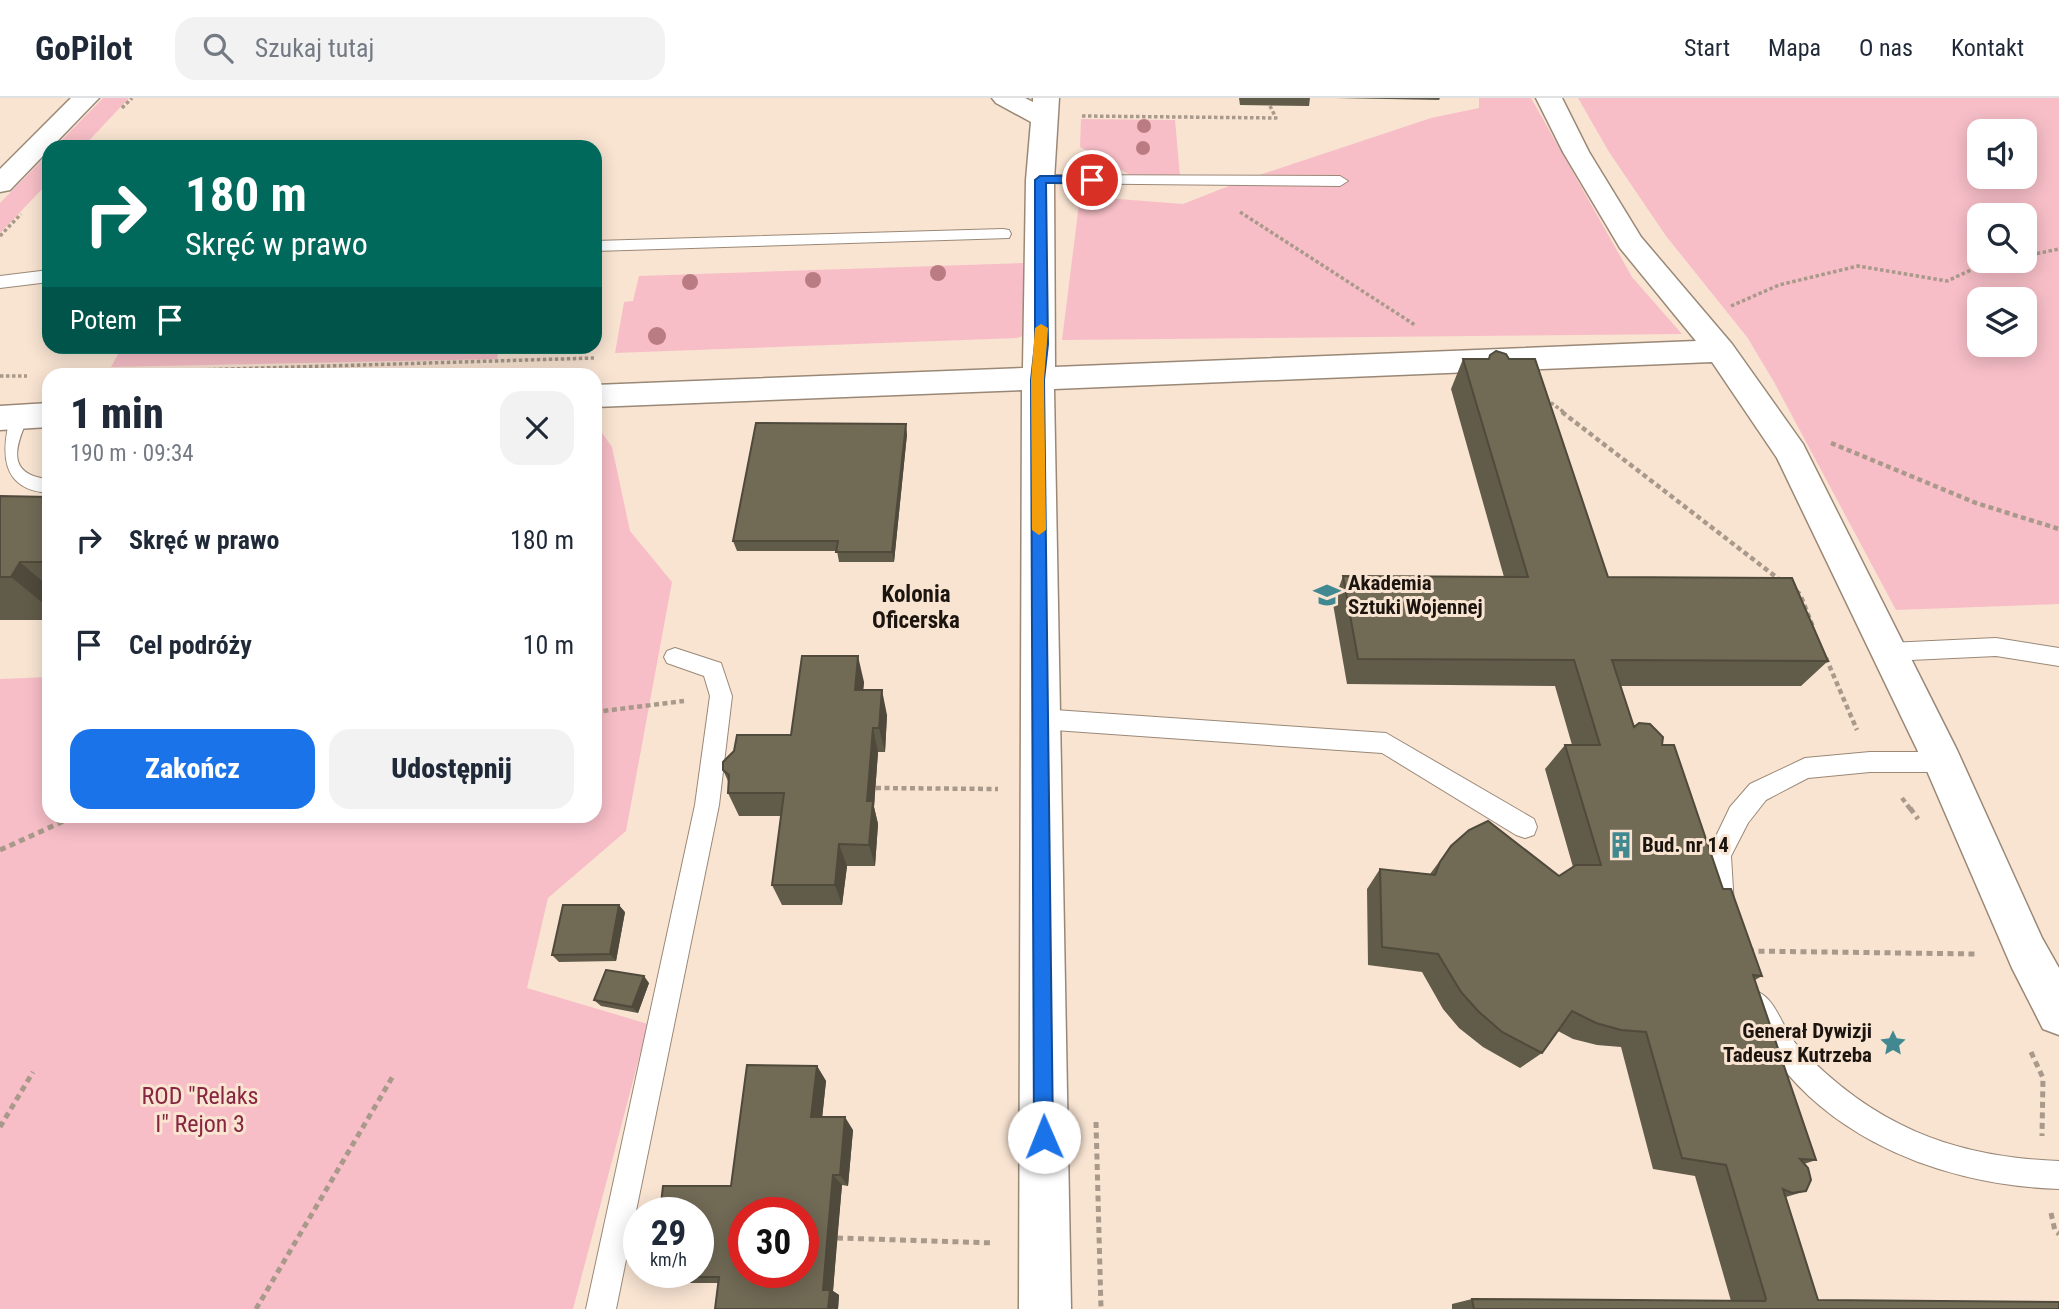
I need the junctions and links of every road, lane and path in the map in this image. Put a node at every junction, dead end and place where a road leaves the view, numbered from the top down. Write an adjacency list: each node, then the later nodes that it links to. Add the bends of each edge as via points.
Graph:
1 (86, 98): 6 (street)
2 (1005, 98): 5 (street)
3 (1549, 98): 19 (street, via 1630,242)
4 (1270, 106): 5 (path, via 1276,118)
5 (1055, 111): 8 (street)
6 (44, 140)
7 (42, 142): 11 (street)
8 (1040, 180): 9 (lane); 24 (street)
9 (1191, 180): 10 (lane); 20 (path)
10 (1340, 181)
11 (0, 184)
12 (1003, 234): 13 (lane)
13 (602, 246)
14 (2059, 249): 15 (path)
15 (2037, 254)
16 (1967, 272): 19 (path, via 1947,281 1858,266 1779,285 1712,315)
17 (42, 277): 18 (lane)
18 (0, 282)
19 (1689, 313): 21 (street)
20 (1417, 326)
21 (1721, 351): 24 (street); 27 (street)
22 (594, 358): 23 (path)
23 (262, 368)
24 (1038, 380): 25 (street); 35 (street)
25 (602, 396)
26 (23, 416): 28 (lane, via 6,448 10,466 20,480)
27 (1768, 419): 29 (path, via 1976,503); 30 (street, via 1791,453)
28 (42, 486)
29 (2059, 527)
30 (1889, 652): 32 (lane, via 2009,649 2038,650); 36 (street)
31 (675, 657): 33 (lane, via 713,670)
32 (2059, 657)
33 (721, 696): 34 (path); 54 (lane, via 706,804)
34 (602, 711)
35 (1040, 719): 38 (street); 40 (lane, via 1386,743)
36 (1943, 762): 42 (lane, via 1805,768 1758,792 1718,855); 44 (street)
37 (876, 788): 38 (path)
38 (1041, 789): 52 (street)
39 (60, 823): 41 (path)
40 (1525, 827)
41 (0, 850)
42 (1721, 906)
43 (1736, 951): 44 (path)
44 (2027, 953): 46 (street)
45 (1749, 990): 50 (lane, via 1783,1051 1845,1111 1903,1144 1966,1165)
46 (2059, 1013)
47 (33, 1072): 49 (path)
48 (393, 1076): 53 (path)
49 (0, 1127)
50 (2059, 1174)
51 (837, 1238): 52 (path)
52 (1044, 1244): 55 (street)
53 (256, 1309)
54 (601, 1309)
55 (1045, 1309)

